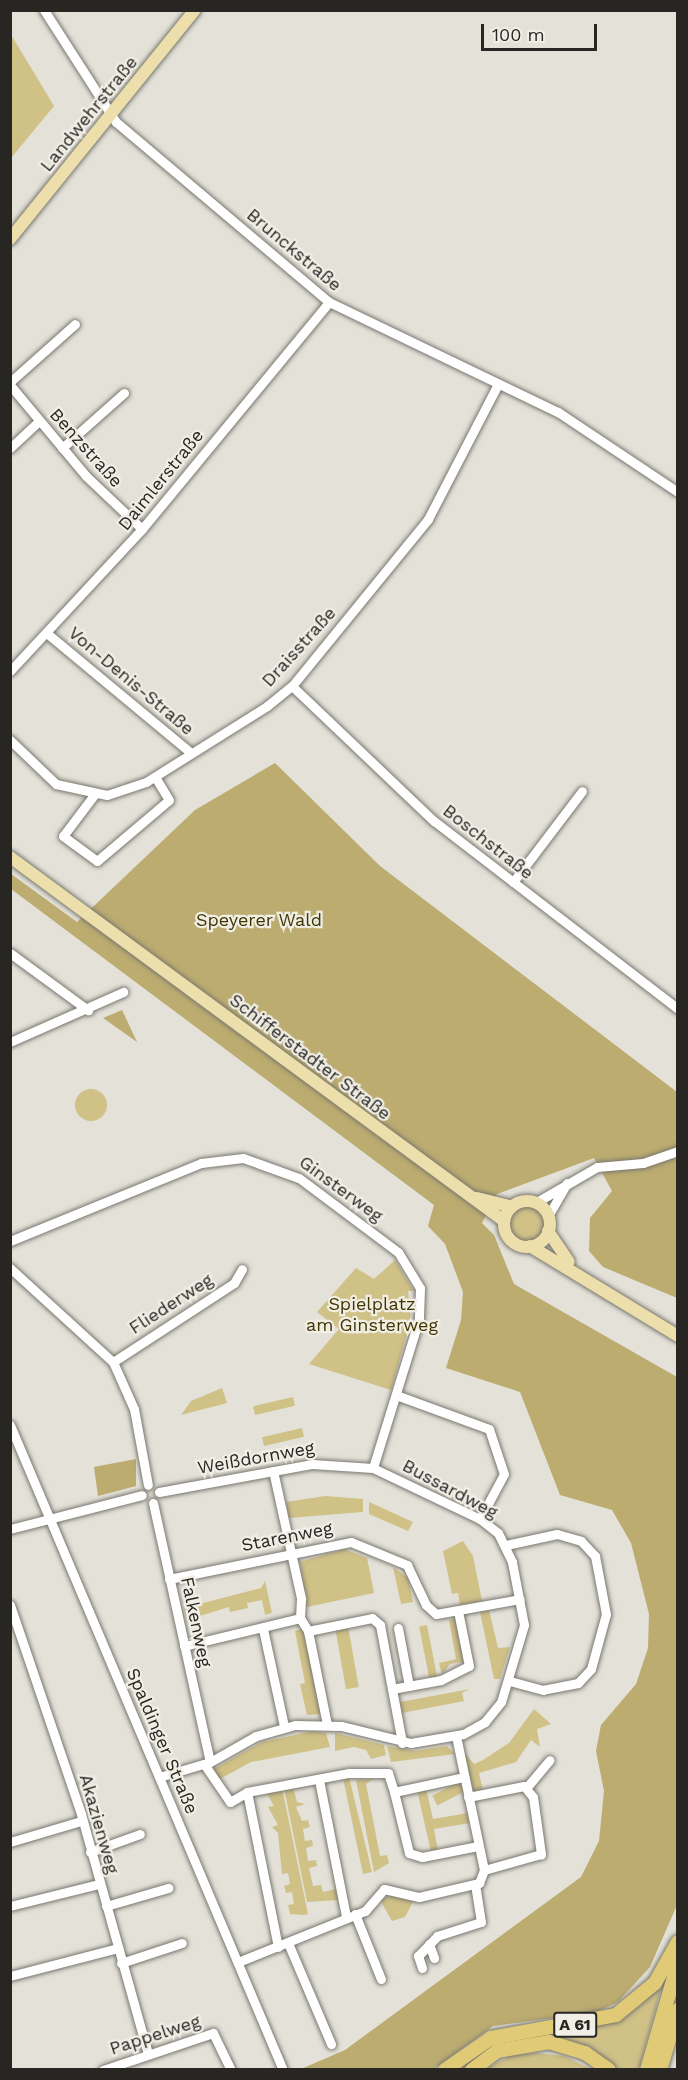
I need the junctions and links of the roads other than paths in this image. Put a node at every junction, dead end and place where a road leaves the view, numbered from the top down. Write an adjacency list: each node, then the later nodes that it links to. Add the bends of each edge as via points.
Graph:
1 (44, 10): 3 (street, Brunckstraße)
2 (195, 10): 3 (main road, Landwehrstraße)
3 (112, 115): 4 (main road, Landwehrstraße); 5 (street, Brunckstraße)
4 (10, 239)
5 (329, 302): 8 (street, Brunckstraße); 14 (street, Daimlerstraße)
6 (75, 324): 7 (street)
7 (10, 384): 10 (street, Benzstraße)
8 (497, 386): 13 (street, Brunckstraße, via 572,420); 17 (street, Draisstraße, via 428,519)
9 (124, 393): 12 (street)
10 (39, 421): 11 (street); 12 (street, Benzstraße)
11 (10, 448)
12 (62, 448): 14 (street, Benzstraße)
13 (678, 492)
14 (142, 529): 15 (street, Daimlerstraße)
15 (50, 635): 16 (street, Daimlerstraße); 19 (street, Von-Denis-Straße)
16 (10, 671)
17 (292, 686): 19 (street, Draisstraße); 24 (street, Boschstraße, via 419,808)
18 (10, 740): 22 (street, Draisstraße, via 56,784)
19 (191, 753): 20 (street, Draisstraße)
20 (155, 777): 22 (street, Draisstraße, via 128,791); 22 (street, via 168,800 97,861 63,836)
21 (582, 791): 24 (street)
22 (94, 795)
23 (10, 857): 32 (main road, Schifferstadter Straße)
24 (513, 882): 27 (street, Boschstraße)
25 (10, 953): 28 (street)
26 (123, 992): 28 (street)
27 (678, 1009)
28 (88, 1010): 29 (street)
29 (10, 1042)
30 (678, 1151): 31 (street, via 643,1163 597,1167)
31 (571, 1179): 33 (street); 35 (street)
32 (447, 1181): 34 (main road, Schifferstadter Straße, via 479,1199); 36 (main road, Schifferstadter Straße)
33 (535, 1203): 34 (main road); 35 (main road)
34 (512, 1207): 36 (main road)
35 (548, 1216): 37 (main road)
36 (504, 1221): 39 (main road, via 512,1241)
37 (548, 1231): 39 (main road); 42 (main road)
38 (10, 1241): 45 (street, Ginsterweg, via 201,1163 243,1158 285,1169 398,1252 413,1269 422,1308)
39 (531, 1246): 42 (main road)
40 (10, 1268): 44 (street)
41 (242, 1269): 44 (street, Fliederweg, via 234,1282)
42 (577, 1273): 43 (main road)
43 (678, 1336)
44 (113, 1362): 49 (street, via 134,1409)
45 (396, 1395): 47 (street, Ginsterweg); 54 (street, via 489,1429 504,1474)
46 (10, 1425): 53 (street, Spaldinger Straße)
47 (373, 1468): 48 (street, Weißdornweg, via 329,1463); 54 (street, Bussardweg)
48 (273, 1471): 50 (street, Weißdornweg); 57 (street)
49 (148, 1485): 50 (street); 51 (street)
50 (159, 1492): 52 (street)
51 (142, 1495): 52 (street); 53 (street)
52 (153, 1503): 58 (street, Falkenweg)
53 (50, 1518): 55 (street); 76 (street, Spaldinger Straße)
54 (480, 1519): 56 (street, Bussardweg)
55 (10, 1529)
56 (506, 1545): 59 (street, Bussardweg); 67 (street, via 556,1534 581,1542 597,1563 606,1614 591,1669 578,1683 543,1690)
57 (291, 1553): 58 (street, Starenweg); 61 (street, Starenweg, via 344,1543 366,1545 412,1569 432,1612); 62 (street)
58 (169, 1579): 66 (street, Falkenweg)
59 (520, 1599): 61 (street, Starenweg); 67 (street, Bussardweg, via 524,1634)
60 (10, 1605): 83 (street, Akazienweg)
61 (458, 1611): 68 (street, via 469,1666 441,1680)
62 (300, 1618): 64 (street); 65 (street)
63 (398, 1628): 68 (street)
64 (263, 1629): 66 (street); 71 (street)
65 (308, 1631): 69 (street, via 372,1618 380,1625); 70 (street)
66 (184, 1646): 75 (street, Falkenweg)
67 (510, 1680): 72 (street, Bussardweg, via 496,1710 476,1728)
68 (409, 1686): 69 (street)
69 (392, 1689): 73 (street)
70 (327, 1724): 71 (street, Bussardweg); 73 (street, Bussardweg)
71 (284, 1726): 75 (street, Bussardweg)
72 (456, 1736): 73 (street, Bussardweg); 77 (street)
73 (402, 1743)
74 (550, 1760): 79 (street)
75 (207, 1763): 76 (street, Bussardweg); 80 (street, Falkenweg, via 226,1802)
76 (159, 1777): 103 (street, Spaldinger Straße)
77 (464, 1777): 81 (street); 82 (street)
78 (318, 1780): 80 (street); 81 (street, via 388,1773); 94 (street)
79 (527, 1788): 82 (street); 88 (street, via 541,1854)
80 (247, 1792): 99 (street)
81 (394, 1792): 86 (street, via 408,1853 422,1857)
82 (468, 1797): 86 (street)
83 (81, 1821): 85 (street); 87 (street, Akazienweg)
84 (140, 1834): 87 (street)
85 (10, 1842)
86 (478, 1846): 88 (street)
87 (90, 1852): 89 (street, Akazienweg)
88 (484, 1870): 90 (street)
89 (99, 1884): 92 (street); 93 (street, Akazienweg)
90 (475, 1886): 94 (street, via 419,1897 397,1887 378,1894 368,1909); 98 (street, via 481,1922 440,1934)
91 (168, 1888): 93 (street)
92 (10, 1906)
93 (106, 1906): 100 (street, Akazienweg)
94 (350, 1915): 97 (street); 107 (street)
95 (678, 1942): 115 (highway, A 61, via 655,1983 616,2015 491,2038)
96 (182, 1943): 102 (street)
97 (288, 1943): 99 (street); 110 (street)
98 (429, 1944): 101 (street); 105 (street, via 418,1956)
99 (278, 1947): 103 (street)
100 (118, 1948): 102 (street, Akazienweg); 106 (street)
101 (434, 1958)
102 (121, 1962): 111 (street, Akazienweg)
103 (238, 1962): 114 (street, Spaldinger Straße)
104 (678, 1963): 118 (highway)
105 (422, 1968)
106 (10, 1976)
107 (381, 1979)
108 (678, 2010): 119 (highway)
109 (678, 2042): 119 (highway)
110 (331, 2044)
111 (148, 2054): 112 (street, Pappelweg); 113 (street, Pappelweg, via 213,2033)
112 (103, 2070)
113 (231, 2070)
114 (283, 2070)
115 (446, 2070)
116 (472, 2070): 117 (highway, via 497,2051 530,2042 567,2046)
117 (609, 2070)
118 (647, 2070)
119 (662, 2070)

